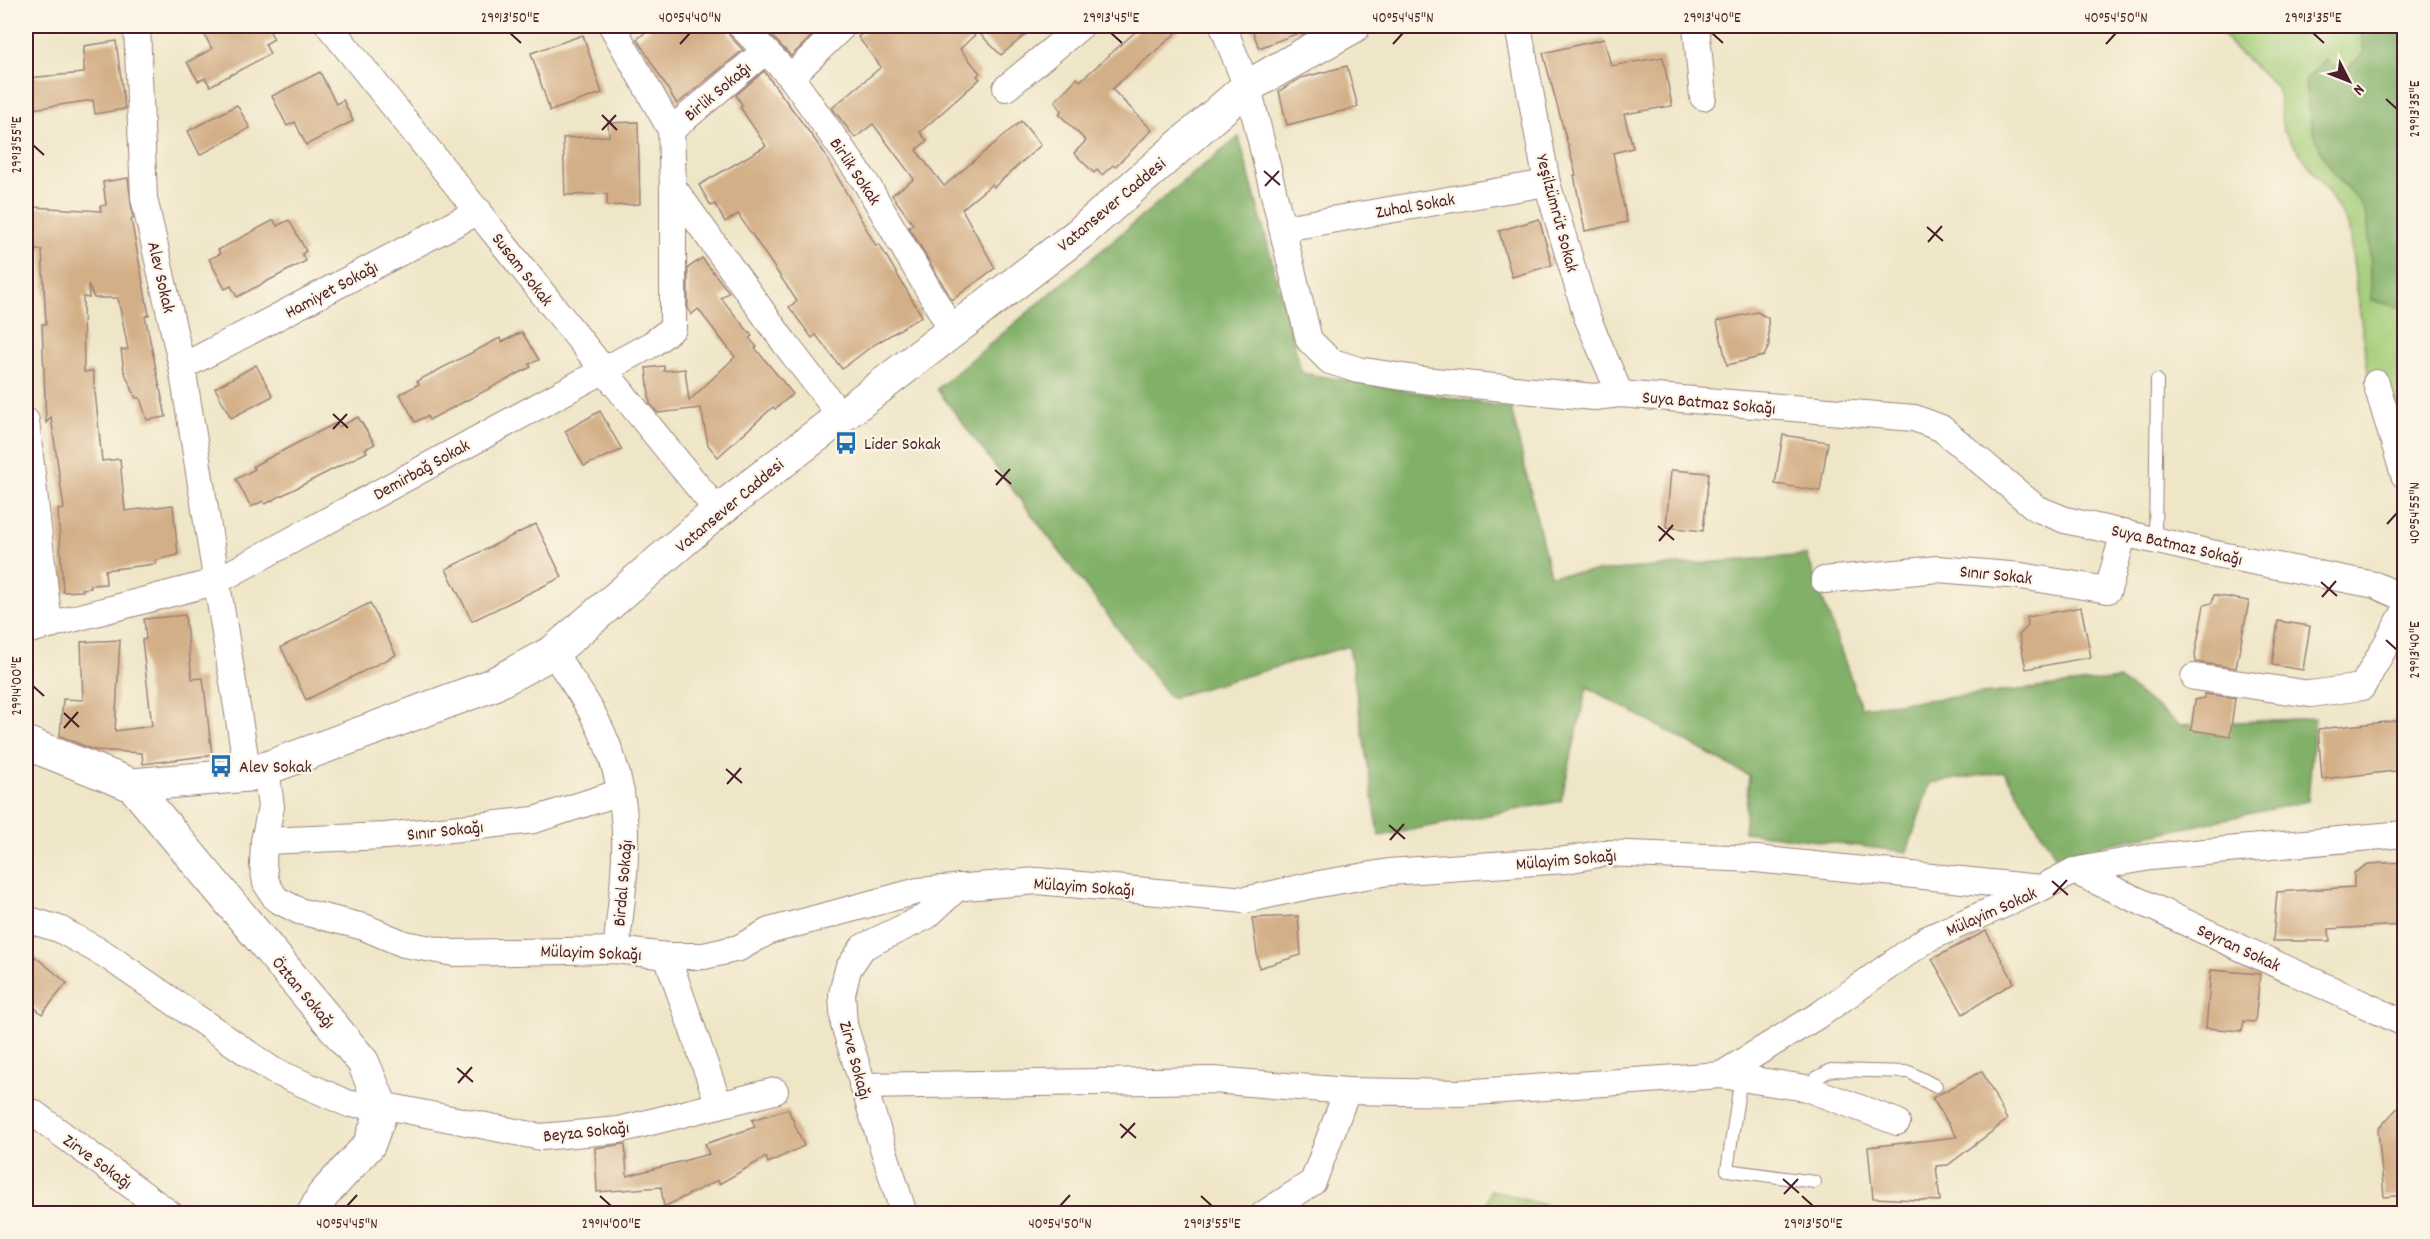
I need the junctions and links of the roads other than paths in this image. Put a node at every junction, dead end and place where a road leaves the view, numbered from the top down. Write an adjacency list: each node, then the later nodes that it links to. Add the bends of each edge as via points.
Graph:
1 (137, 26): 22 (street, Alev Sokak, via 144,198)
2 (329, 26): 19 (street, Susam Sokak)
3 (612, 26): 16 (street)
4 (741, 26): 11 (street, Birlik Sokak)
5 (843, 26): 12 (street)
6 (1081, 26): 14 (street)
7 (1223, 26): 13 (street, Suya Batmaz Sokağı)
8 (1354, 26): 13 (main road, Vatansever Caddesi)
9 (1518, 26): 17 (street, Yeşilzümrüt Sokak)
10 (1696, 26): 15 (street)
11 (764, 52): 12 (street, Birlik Sokak); 16 (street, Birlik Sokağı)
12 (791, 77): 21 (street, Birlik Sokak, via 866,183)
13 (1247, 87): 20 (street, Suya Batmaz Sokağı); 21 (main road, Vatansever Caddesi, via 1079,234)
14 (1006, 88)
15 (1703, 97)
16 (671, 130): 18 (street)
17 (1546, 183): 20 (street, Zuhal Sokak); 26 (street, Yeşilzümrüt Sokak, via 1587,317)
18 (673, 187): 23 (street, Demirbağ Sokak, via 673,328 624,361); 27 (street)
19 (479, 211): 22 (street, Hamiyet Sokağı); 23 (street, Susam Sokak)
20 (1284, 228): 26 (street, Suya Batmaz Sokağı, via 1309,340 1330,361 1358,370 1423,380 1594,397)
21 (952, 330): 27 (main road, Vatansever Caddesi)
22 (182, 367): 34 (street, Alev Sokak)
23 (602, 370): 30 (street, Susam Sokak); 34 (street, Demirbağ Sokak)
24 (2157, 381): 32 (lane)
25 (2376, 383): 29 (street)
26 (1620, 394): 31 (street, Suya Batmaz Sokağı, via 1914,418 1941,428 2036,508 2065,520)
27 (840, 415): 30 (main road, Vatansever Caddesi)
28 (26, 421): 37 (street)
29 (2404, 475)
30 (718, 511): 38 (main road, Vatansever Caddesi)
31 (2124, 532): 32 (street, Suya Batmaz Sokağı); 33 (street, Sınır Sokak, via 2108,590 2021,576 1938,569)
32 (2155, 540): 35 (street, Suya Batmaz Sokağı, via 2375,585)
33 (1824, 580)
34 (215, 582): 37 (street, Demirbağ Sokak); 41 (street, Alev Sokak)
35 (2404, 598)
36 (2404, 613): 39 (street, via 2362,687 2310,694)
37 (37, 628)
38 (553, 652): 41 (main road, Vatansever Caddesi, via 492,685); 43 (street, Birdal Sokağı, via 595,718 619,777)
39 (2194, 677)
40 (26, 743): 42 (main road, Vatansever Caddesi)
41 (257, 772): 42 (main road, Vatansever Caddesi); 45 (street, Mülayim Sokağı, via 271,807)
42 (132, 785): 59 (street, Öztan Sokağı, via 363,1062)
43 (621, 792): 45 (street, Sınır Sokağı, via 524,821 386,836); 50 (street, Birdal Sokağı, via 627,837)
44 (2404, 834): 46 (street, Mülayim Sokak, via 2150,857)
45 (264, 841): 50 (street, Mülayim Sokağı, via 266,883 276,899 299,911 364,927 404,944 454,953)
46 (2074, 871): 48 (street, Mülayim Sokak); 52 (street, Seyran Sokak)
47 (958, 887): 48 (street, Mülayim Sokağı, via 1037,881 1245,900 1389,872 1566,860 1604,853 1756,859); 51 (street, Mülayim Sokağı, via 918,891 769,931 739,948 704,956); 54 (street, Zirve Sokağı, via 927,916 862,947 848,969 842,994 844,1025)
48 (2041, 888): 53 (street, Mülayim Sokak, via 1927,939)
49 (26, 919): 59 (street, Beyza Sokağı, via 59,929 106,955 272,1070 349,1104)
50 (616, 950): 51 (street, Mülayim Sokağı)
51 (667, 956): 60 (street)
52 (2404, 1023)
53 (1731, 1076): 56 (street); 58 (street, via 1460,1092); 63 (lane, via 1727,1170)
54 (862, 1086): 58 (street, via 1213,1080); 66 (street, Zirve Sokağı)
55 (1936, 1086): 56 (lane, via 1909,1071 1831,1070)
56 (1806, 1088): 62 (street)
57 (775, 1091): 60 (street, Beyza Sokağı)
58 (1347, 1091): 67 (street, via 1313,1182)
59 (381, 1105): 60 (street, Beyza Sokağı, via 541,1137 619,1130); 65 (street, via 369,1144 323,1195)
60 (719, 1105)
61 (26, 1112): 64 (street, Zirve Sokağı, via 32,1112)
62 (1897, 1122)
63 (1815, 1182)
64 (170, 1214)
65 (313, 1214)
66 (904, 1214)
67 (1264, 1214)

